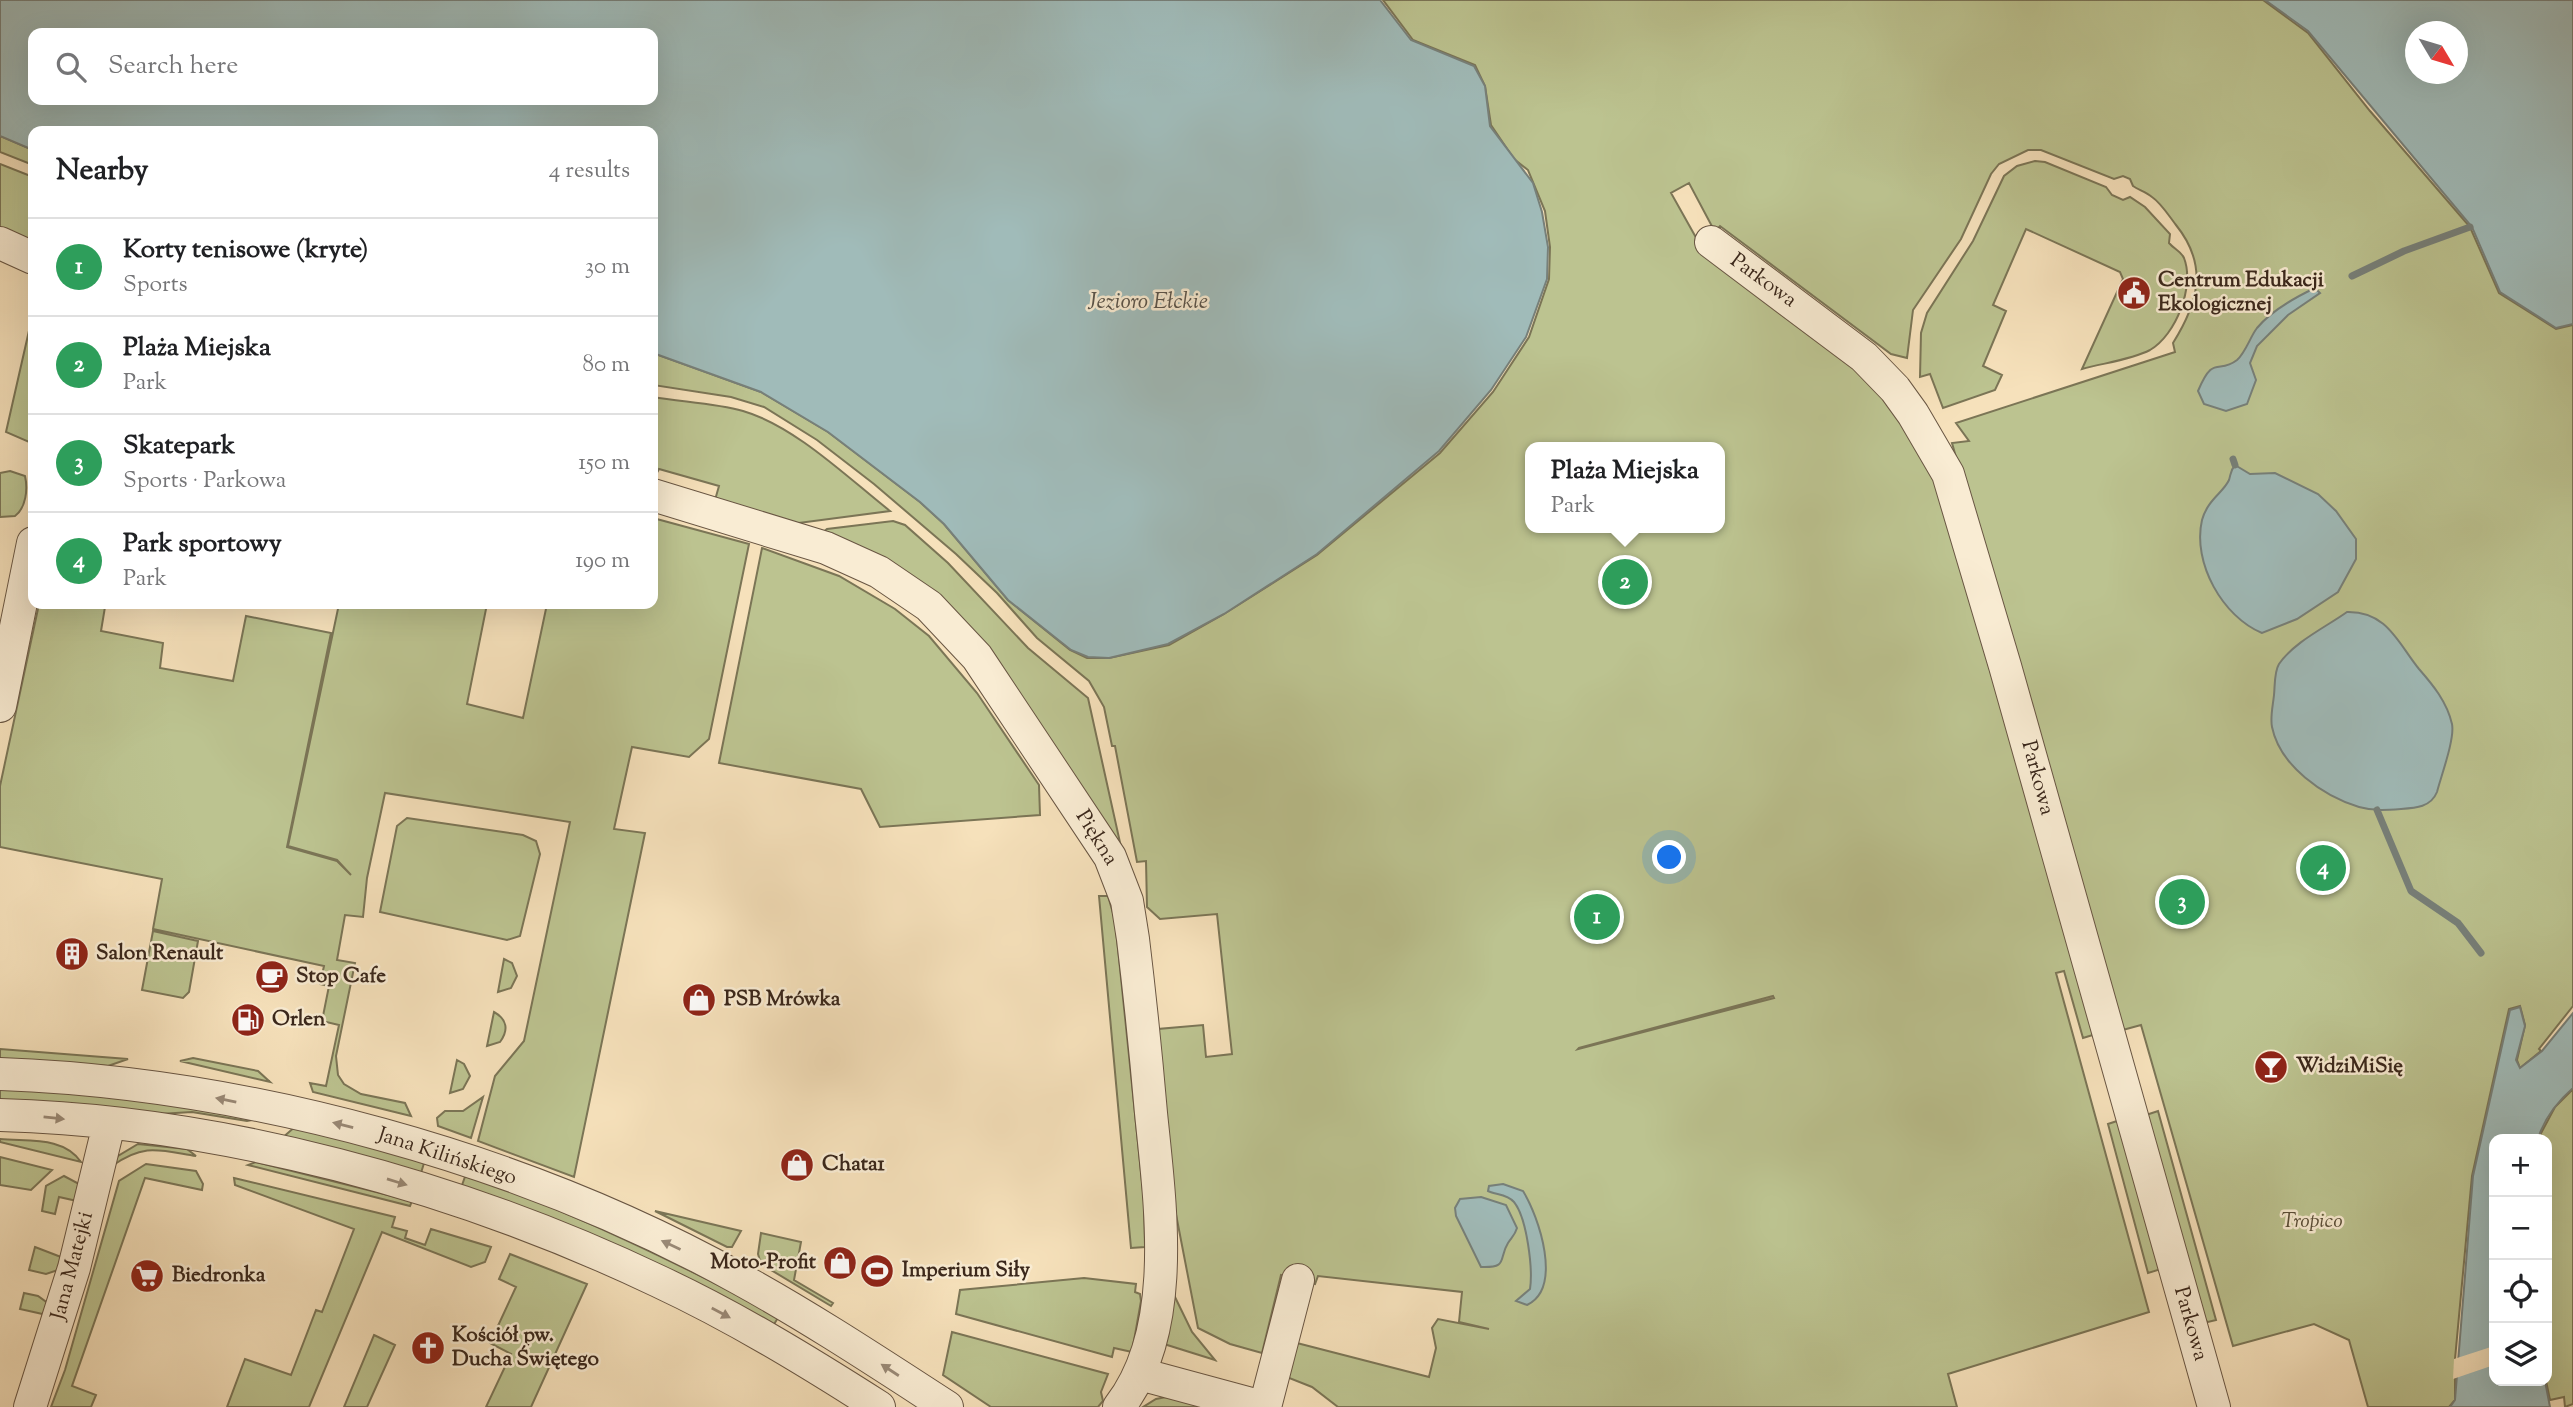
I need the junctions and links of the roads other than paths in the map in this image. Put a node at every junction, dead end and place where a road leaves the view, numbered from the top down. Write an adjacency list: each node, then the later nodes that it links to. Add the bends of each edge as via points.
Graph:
1 (1710, 242): 19 (street, Parkowa, via 1864,357 1913,414 1948,474)
2 (0, 243): 3 (street)
3 (28, 256)
4 (658, 497): 12 (street, Piękna, via 836,552 905,588 929,606 976,657 1110,857 1127,901 1133,939 1160,1202 1157,1302 1150,1347)
5 (28, 568): 6 (street)
6 (0, 706)
7 (0, 1074): 11 (street, Jana Kilińskiego, one-way to 7, via 686,1252 581,1204 452,1156 344,1125 206,1096)
8 (0, 1115): 9 (street, Jana Kilińskiego, one-way to 9)
9 (109, 1124): 13 (street, Jana Kilińskiego, one-way to 13, via 214,1139 337,1165 513,1222 660,1282); 14 (street, Jana Matejki, via 74,1268)
10 (1298, 1280): 18 (street)
11 (859, 1350): 13 (street); 16 (street, Jana Kilińskiego, one-way to 11)
12 (1140, 1374): 17 (street, Piękna); 18 (street)
13 (839, 1382): 15 (street, Jana Kilińskiego)
14 (30, 1407)
15 (879, 1407)
16 (947, 1407)
17 (1119, 1407)
18 (1263, 1407)
19 (2214, 1407)

